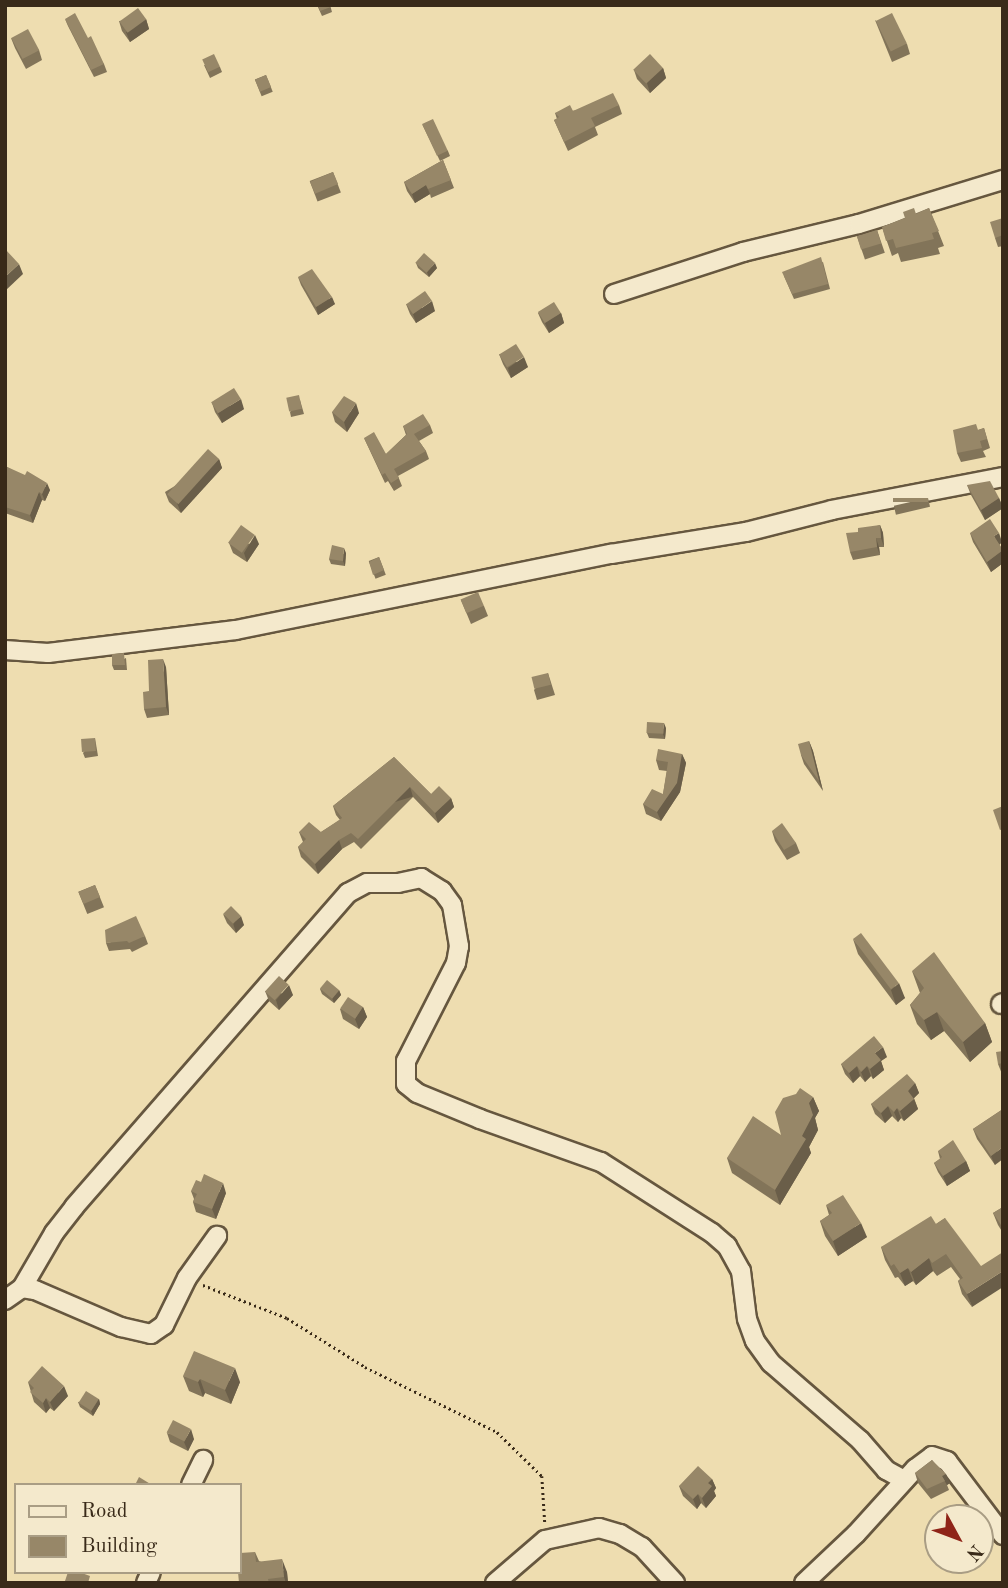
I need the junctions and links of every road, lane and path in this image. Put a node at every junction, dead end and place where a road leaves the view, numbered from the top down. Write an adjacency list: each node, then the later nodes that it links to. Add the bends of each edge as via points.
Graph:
1 (1003, 180): 2 (street)
2 (614, 294)
3 (1003, 477): 4 (street, via 832,510 746,532 611,554 236,630 47,653)
4 (5, 650)
5 (216, 1236): 6 (street)
6 (187, 1278): 7 (street, via 164,1325 151,1334 121,1328 52,1296); 13 (path, via 287,1318 365,1367 497,1432 542,1476)
7 (22, 1288): 8 (street); 10 (street, via 74,1207 348,893 367,883 421,878 447,896 459,946 456,963 406,1061 406,1084 480,1119 601,1162 712,1233 727,1246 741,1271 747,1319 755,1341 771,1363 860,1440 886,1470)
8 (5, 1300)
9 (203, 1460): 11 (street)
10 (904, 1480): 12 (street, via 925,1460 938,1457 947,1461 971,1497); 16 (street)
11 (192, 1483)
12 (1000, 1524)
13 (545, 1540): 14 (street); 15 (street, via 579,1531 611,1530 642,1547)
14 (495, 1583)
15 (675, 1583)
16 (804, 1583)

